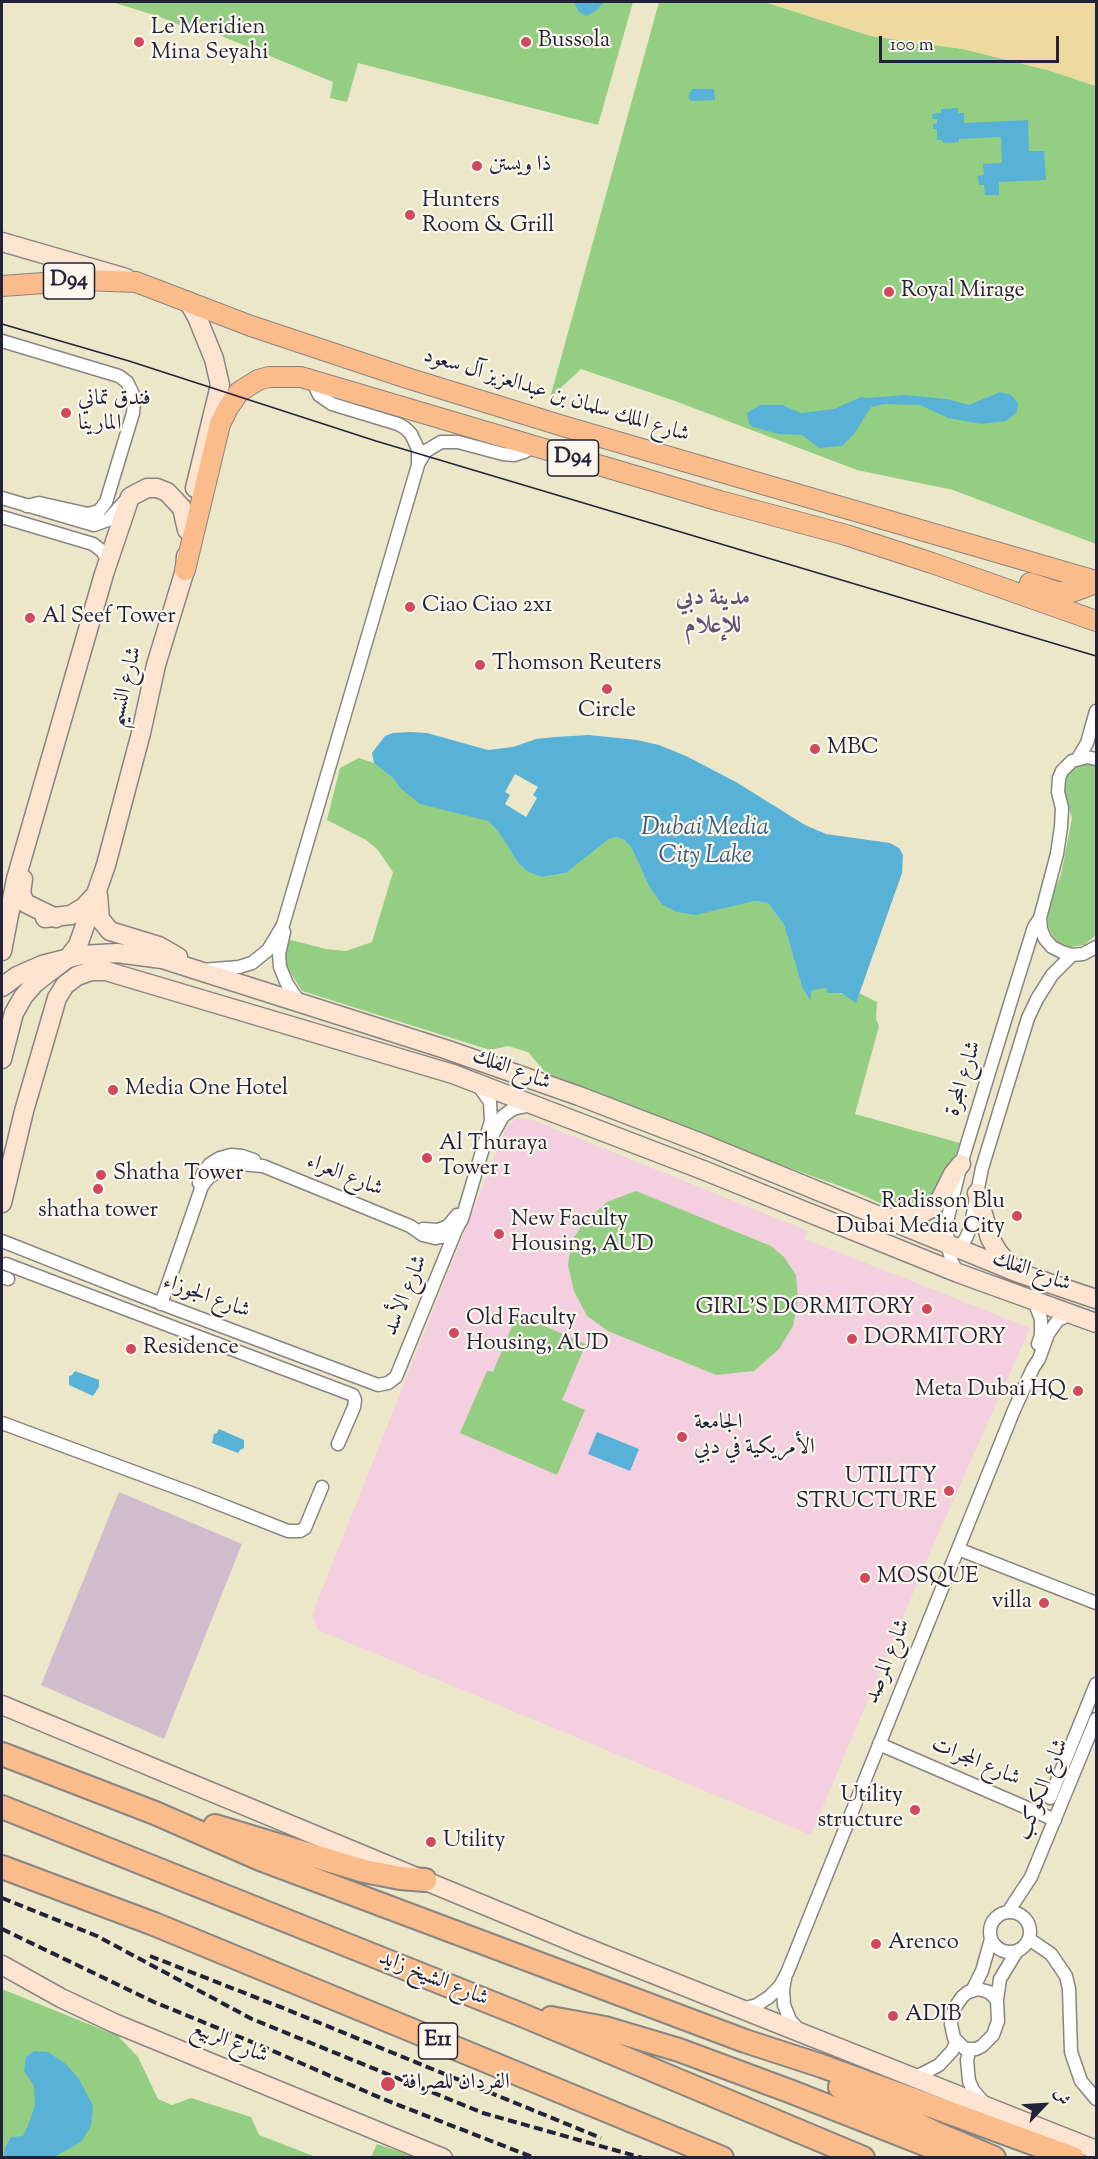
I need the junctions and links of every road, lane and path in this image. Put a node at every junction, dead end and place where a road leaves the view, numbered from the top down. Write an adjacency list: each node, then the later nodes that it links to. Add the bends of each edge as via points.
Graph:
1 (2, 242): 2 (main road)
2 (136, 282): 3 (main road, شارع الملك سلمان بن عبدالعزيز آل سعود / D94, via 85,280); 4 (main road, شارع الملك سلمان بن عبدالعزيز آل سعود / D94)
3 (2, 286)
4 (188, 301): 13 (main road, شارع النسيم, via 214,359 220,385); 17 (main road, شارع الملك سلمان بن عبدالعزيز آل سعود / D94, via 271,333 553,423)
5 (2, 341): 11 (street, via 118,376 127,382 134,402 106,502 99,511 88,514 39,503)
6 (306, 379): 7 (main road, D94); 8 (street, via 332,404 405,428 418,448); 16 (main road, via 269,377 258,381 239,392 228,408 220,424)
7 (533, 447): 8 (street, via 514,455 441,442 426,451); 15 (main road, D94)
8 (418, 465): 29 (street)
9 (130, 497): 11 (street, via 108,520 94,525); 13 (main road, via 147,488 167,492 182,508); 14 (main road)
10 (2, 498): 11 (street)
11 (27, 506)
12 (2, 517): 14 (street, via 93,544)
13 (187, 530): 16 (main road, شارع النسيم)
14 (108, 561): 24 (main road)
15 (932, 563): 17 (main road, via 969,562 1057,592 1072,592); 18 (main road, D94)
16 (186, 570): 25 (main road, شارع النسيم, via 156,665 106,865)
17 (1096, 582)
18 (1020, 593): 19 (main road, D94); 20 (main road, via 1038,608)
19 (1096, 621)
20 (1096, 634)
21 (1096, 711): 22 (street, via 1087,743)
22 (1078, 758): 23 (street); 28 (street, شارع المجرة, via 1066,765 1059,778 1061,827)
23 (1096, 759)
24 (28, 836): 26 (main road); 27 (main road, via 21,897 28,906)
25 (96, 890): 27 (main road, via 78,911); 33 (main road, شارع النسيم, via 81,938); 34 (main road, via 98,913 106,928 159,946)
26 (5, 913): 27 (main road); 31 (main road)
27 (56, 918)
28 (1040, 918): 32 (street, via 1045,939 1052,947); 42 (street, شارع المجرة)
29 (283, 925): 34 (street, via 268,950 252,963); 36 (street, via 280,967)
30 (1095, 949): 32 (street)
31 (2, 951)
32 (1072, 955): 43 (street, شارع المجرة, via 1052,975 1028,1018)
33 (69, 957): 34 (main road, شارع الفلك, via 124,953 162,959); 35 (main road, شارع الفلك, via 30,970); 37 (main road, شارع النسيم, via 23,997 14,1013)
34 (194, 970): 36 (main road, شارع الفلك)
35 (2, 987)
36 (300, 1003): 46 (main road, شارع الفلك, via 579,1096)
37 (2, 1059)
38 (477, 1084): 39 (main road, شارع الفلك); 40 (street, via 490,1102 491,1121); 41 (main road, شارع الفلك, via 113,973 91,971 70,980 57,998)
39 (535, 1106): 40 (street, via 513,1108 503,1116); 51 (main road, شارع الفلك)
40 (485, 1145): 44 (street)
41 (7, 1159): 45 (main road, شارع الفلك)
42 (961, 1164): 46 (main road, via 932,1208 920,1215); 50 (street, شارع المجرة, via 947,1224)
43 (977, 1193): 50 (street, شارع المجرة, via 970,1229); 53 (main road, via 990,1238)
44 (467, 1199): 47 (street, شارع العراء, via 448,1226 438,1230); 48 (street)
45 (2, 1203)
46 (885, 1218): 50 (main road, شارع الفلك)
47 (410, 1226): 48 (street, شارع العراء, via 435,1238); 57 (street, شارع العراء, via 242,1156 220,1158 210,1164 198,1184 198,1196)
48 (456, 1230): 64 (street, شارع الأسد)
49 (2, 1241): 57 (street, شارع الجوزاء)
50 (951, 1250): 51 (street); 53 (main road, شارع الفلك); 54 (street, شارع المجرة)
51 (931, 1261): 54 (main road, شارع الفلك)
52 (6, 1264): 62 (street)
53 (1016, 1272): 55 (main road, شارع الفلك)
54 (958, 1273): 56 (main road, شارع الفلك)
55 (1096, 1299)
56 (1034, 1300): 59 (main road, شارع الفلك); 63 (street, شارع المرصد, via 1042,1327)
57 (161, 1304): 58 (street, شارع الجوزاء)
58 (176, 1310): 60 (street, شارع الجوزاء); 62 (street)
59 (1071, 1314): 61 (main road, شارع الفلك); 63 (street, شارع المرصد, via 1054,1324)
60 (197, 1317): 62 (street); 64 (street, شارع الجوزاء, via 369,1383 388,1383)
61 (1096, 1323)
62 (181, 1330): 66 (street, via 353,1395 354,1407)
63 (1033, 1368): 68 (street, شارع المرصد)
64 (396, 1377)
65 (2, 1423): 67 (street, via 294,1533 309,1522)
66 (338, 1444)
67 (322, 1487)
68 (958, 1549): 69 (street); 73 (street, شارع المرصد)
69 (1096, 1603)
70 (1096, 1684): 75 (street)
71 (2, 1705): 81 (main road)
72 (1096, 1719): 78 (street, شارع الكوكب)
73 (879, 1744): 78 (street, شارع المجرات); 88 (street, شارع المرصد)
74 (2, 1754): 77 (highway)
75 (1050, 1798)
76 (2, 1807): 92 (highway, شارع الشيخ زايد / E11)
77 (155, 1813): 81 (highway, via 203,1822 364,1871); 94 (highway, via 260,1859)
78 (1054, 1820): 80 (street, شارع الكوكب)
79 (2, 1867): 102 (highway, E11, via 154,1924)
80 (1031, 1877): 82 (street, شارع الكوكب); 83 (street, شارع الكوكب)
81 (425, 1880): 91 (main road)
82 (1008, 1912): 83 (street); 84 (street, via 993,1921)
83 (1024, 1918): 85 (street, via 1030,1928)
84 (991, 1939): 86 (street, via 1002,1950); 89 (street)
85 (1029, 1940): 86 (street); 98 (street, via 1051,1954 1066,1976 1073,2060 1081,2081)
86 (1017, 1951): 90 (street, via 1000,1979)
87 (2, 1965): 101 (main road, شارع الربيع, via 87,2011)
88 (787, 1973): 91 (street, شارع المرصد, via 769,1997); 93 (street, شارع المرصد, via 784,2005)
89 (972, 1990): 90 (street, via 989,1992); 95 (street, via 954,2009 951,2024)
90 (997, 2000): 96 (street, via 998,2021 993,2035 982,2046)
91 (742, 2009): 93 (main road)
92 (522, 2015): 103 (highway, شارع الشيخ زايد / E11); 104 (highway, via 605,2028 670,2047)
93 (801, 2032): 97 (main road)
94 (745, 2041): 105 (highway, via 935,2133); 106 (highway)
95 (956, 2043): 96 (street); 97 (street, via 939,2066)
96 (970, 2049): 99 (street, via 969,2080)
97 (913, 2077): 99 (main road)
98 (1096, 2099)
99 (987, 2106): 100 (main road)
100 (1096, 2150)
101 (442, 2157)
102 (722, 2157)
103 (863, 2157)
104 (960, 2157)
105 (994, 2157)
106 (1073, 2157)

